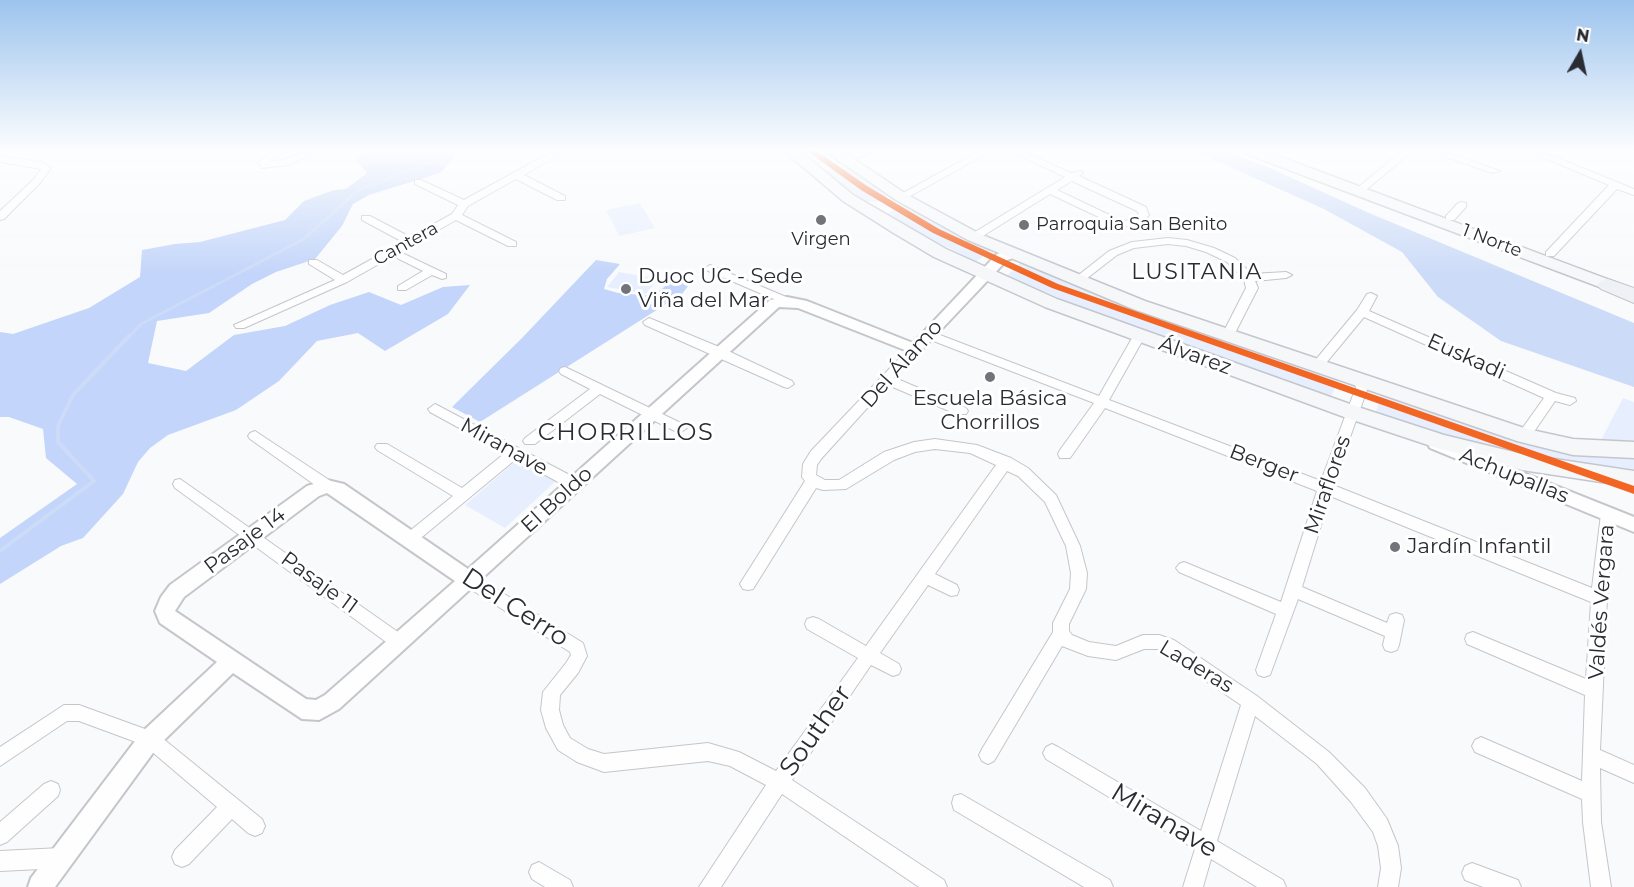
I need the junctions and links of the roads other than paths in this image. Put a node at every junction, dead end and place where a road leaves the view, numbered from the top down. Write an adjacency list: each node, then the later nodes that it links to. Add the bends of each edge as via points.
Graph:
1 (26, 191): 20 (street)
2 (438, 191): 16 (street)
3 (488, 191): 16 (street, Cantera)
4 (548, 191): 15 (street)
5 (842, 191): 18 (main road, Álvarez)
6 (892, 191): 14 (main road)
7 (911, 191): 14 (street)
8 (1047, 191): 23 (street)
9 (1052, 191): 10 (street, via 1120,224 1134,223 1144,215 1143,209)
10 (1109, 191)
11 (1367, 191): 36 (main road, 1 Norte)
12 (1368, 191): 22 (main road, 1 Norte)
13 (1609, 191): 28 (street)
14 (901, 197): 18 (main road, via 887,208); 23 (main road)
15 (561, 198)
16 (464, 204): 19 (street, Cantera)
17 (1462, 205): 22 (street)
18 (864, 208): 31 (main road, Álvarez, via 940,253)
19 (456, 216): 24 (street, Cantera); 25 (street)
20 (0, 217)
21 (366, 218): 24 (street)
22 (1450, 218): 28 (main road, 1 Norte)
23 (974, 237): 27 (main road)
24 (411, 242): 26 (street, Cantera)
25 (512, 244)
26 (392, 252): 34 (street, Cantera); 38 (street, via 437,274)
27 (1011, 254): 31 (street, Del Álamo, via 1002,257); 35 (main road)
28 (1550, 254): 37 (main road, 1 Norte)
29 (313, 262): 34 (street)
30 (710, 268): 41 (street)
31 (986, 274): 45 (street, Del Álamo); 47 (main road, Álvarez)
32 (1286, 275): 33 (street)
33 (1249, 278): 35 (street, via 1231,260 1210,250 1168,241 1132,245 1113,253); 46 (street, via 1252,288)
34 (343, 279): 44 (street, Cantera)
35 (1077, 281): 46 (main road)
36 (1608, 285): 40 (highway)
37 (1634, 285)
38 (402, 288)
39 (1371, 296): 42 (street)
40 (1634, 296)
41 (787, 301): 48 (street); 49 (street, El Boldo, via 775,303)
42 (1362, 312): 50 (street); 56 (street, Euskadi)
43 (649, 322): 49 (street)
44 (240, 325)
45 (927, 334): 48 (street, Del Álamo); 58 (street, Berger)
46 (1228, 335): 50 (main road)
47 (1139, 336): 58 (street); 62 (main road, Álvarez)
48 (915, 349): 52 (street, Del Álamo)
49 (720, 352): 54 (street); 61 (street, El Boldo)
50 (1317, 366): 53 (main road)
51 (565, 371): 55 (street)
52 (887, 380): 60 (street); 74 (street, Del Álamo, via 810,464 807,471)
53 (1360, 381): 62 (street, Miraflores, via 1362,387); 66 (main road)
54 (788, 384)
55 (599, 387): 61 (street); 67 (street)
56 (1552, 396): 57 (street, Euskadi); 66 (street)
57 (1570, 401)
58 (1101, 403): 71 (street); 78 (street, Berger)
59 (435, 409): 70 (street, Miranave)
60 (961, 411)
61 (652, 413): 64 (street); 76 (street, El Boldo)
62 (1354, 413): 63 (main road, Álvarez); 78 (street, Miraflores)
63 (1394, 427): 73 (main road, Álvarez, via 1500,457); 80 (street, Achupallas)
64 (680, 428)
65 (255, 436): 77 (street, Del Cerro)
66 (1524, 436): 69 (main road, via 1573,447)
67 (530, 441)
68 (382, 447): 79 (street)
69 (1634, 450)
70 (515, 452): 76 (street, Miranave); 79 (street)
71 (1065, 454)
72 (1006, 462): 74 (street, via 972,448 935,444 889,456 841,485); 85 (street, Souther); 94 (street, via 1030,477 1052,499 1073,546 1078,589 1061,623)
73 (1634, 479)
74 (813, 481): 87 (street)
75 (180, 484): 82 (street, Pasaje 11)
76 (574, 484): 86 (street, El Boldo)
77 (327, 486): 82 (street, Pasaje 14, via 313,491); 83 (street, Del Cerro, via 338,489)
78 (1325, 488): 89 (street, Miraflores); 90 (street, Berger)
79 (463, 495): 83 (street)
80 (1608, 514): 81 (street, Achupallas); 90 (street, Valdés Vergara)
81 (1634, 525)
82 (252, 535): 96 (street, Pasaje 11); 98 (street, Pasaje 14, via 177,591 165,611 167,617)
83 (411, 538): 86 (street, Del Cerro)
84 (1185, 568): 91 (street)
85 (925, 576): 88 (street); 97 (street, Souther)
86 (469, 580): 96 (street, El Boldo); 110 (street, Del Cerro, via 577,648 579,656 552,692 550,710 564,744 604,763 720,753)
87 (748, 584)
88 (951, 590)
89 (1293, 590): 91 (street, Miraflores); 93 (street)
90 (1599, 598): 101 (street, Valdés Vergara)
91 (1286, 611): 100 (street, Miraflores)
92 (813, 624): 97 (street)
93 (1393, 632)
94 (1061, 633): 102 (street, Laderas, via 1075,645 1103,652 1125,651 1151,640 1168,645); 106 (street)
95 (1472, 641): 101 (street, Valdés Vergara)
96 (399, 642): 98 (street, El Boldo, via 319,710 302,709)
97 (869, 655): 99 (street); 110 (street, Souther)
98 (232, 661): 103 (street)
99 (892, 669)
100 (1264, 670)
101 (1595, 691): 107 (street, Valdés Vergara)
102 (1251, 702): 117 (street); 130 (street, Laderas, via 1323,758 1358,795 1380,826 1388,846)
103 (150, 739): 108 (street, via 79,713 64,714); 114 (street); 119 (street)
104 (1481, 746): 112 (street)
105 (1052, 753): 117 (street, Miranave)
106 (988, 755)
107 (1591, 755): 109 (street); 112 (street, Valdés Vergara)
108 (0, 757)
109 (1634, 774)
110 (779, 782): 125 (street, Souther); 126 (street, Del Cerro)
111 (51, 790): 116 (street)
112 (1592, 794): 132 (street, Valdés Vergara)
113 (961, 802): 127 (street)
114 (231, 806): 115 (street); 118 (street)
115 (255, 826)
116 (0, 835)
117 (1207, 848): 128 (street); 129 (street, Miranave)
118 (182, 857)
119 (61, 858): 120 (street); 123 (street)
120 (0, 861)
121 (539, 872): 124 (street)
122 (1472, 873): 131 (street)
123 (40, 887)
124 (563, 887)
125 (709, 887)
126 (937, 887)
127 (1103, 887)
128 (1193, 887)
129 (1276, 887)
130 (1388, 887)
131 (1511, 887)
132 (1600, 887)

